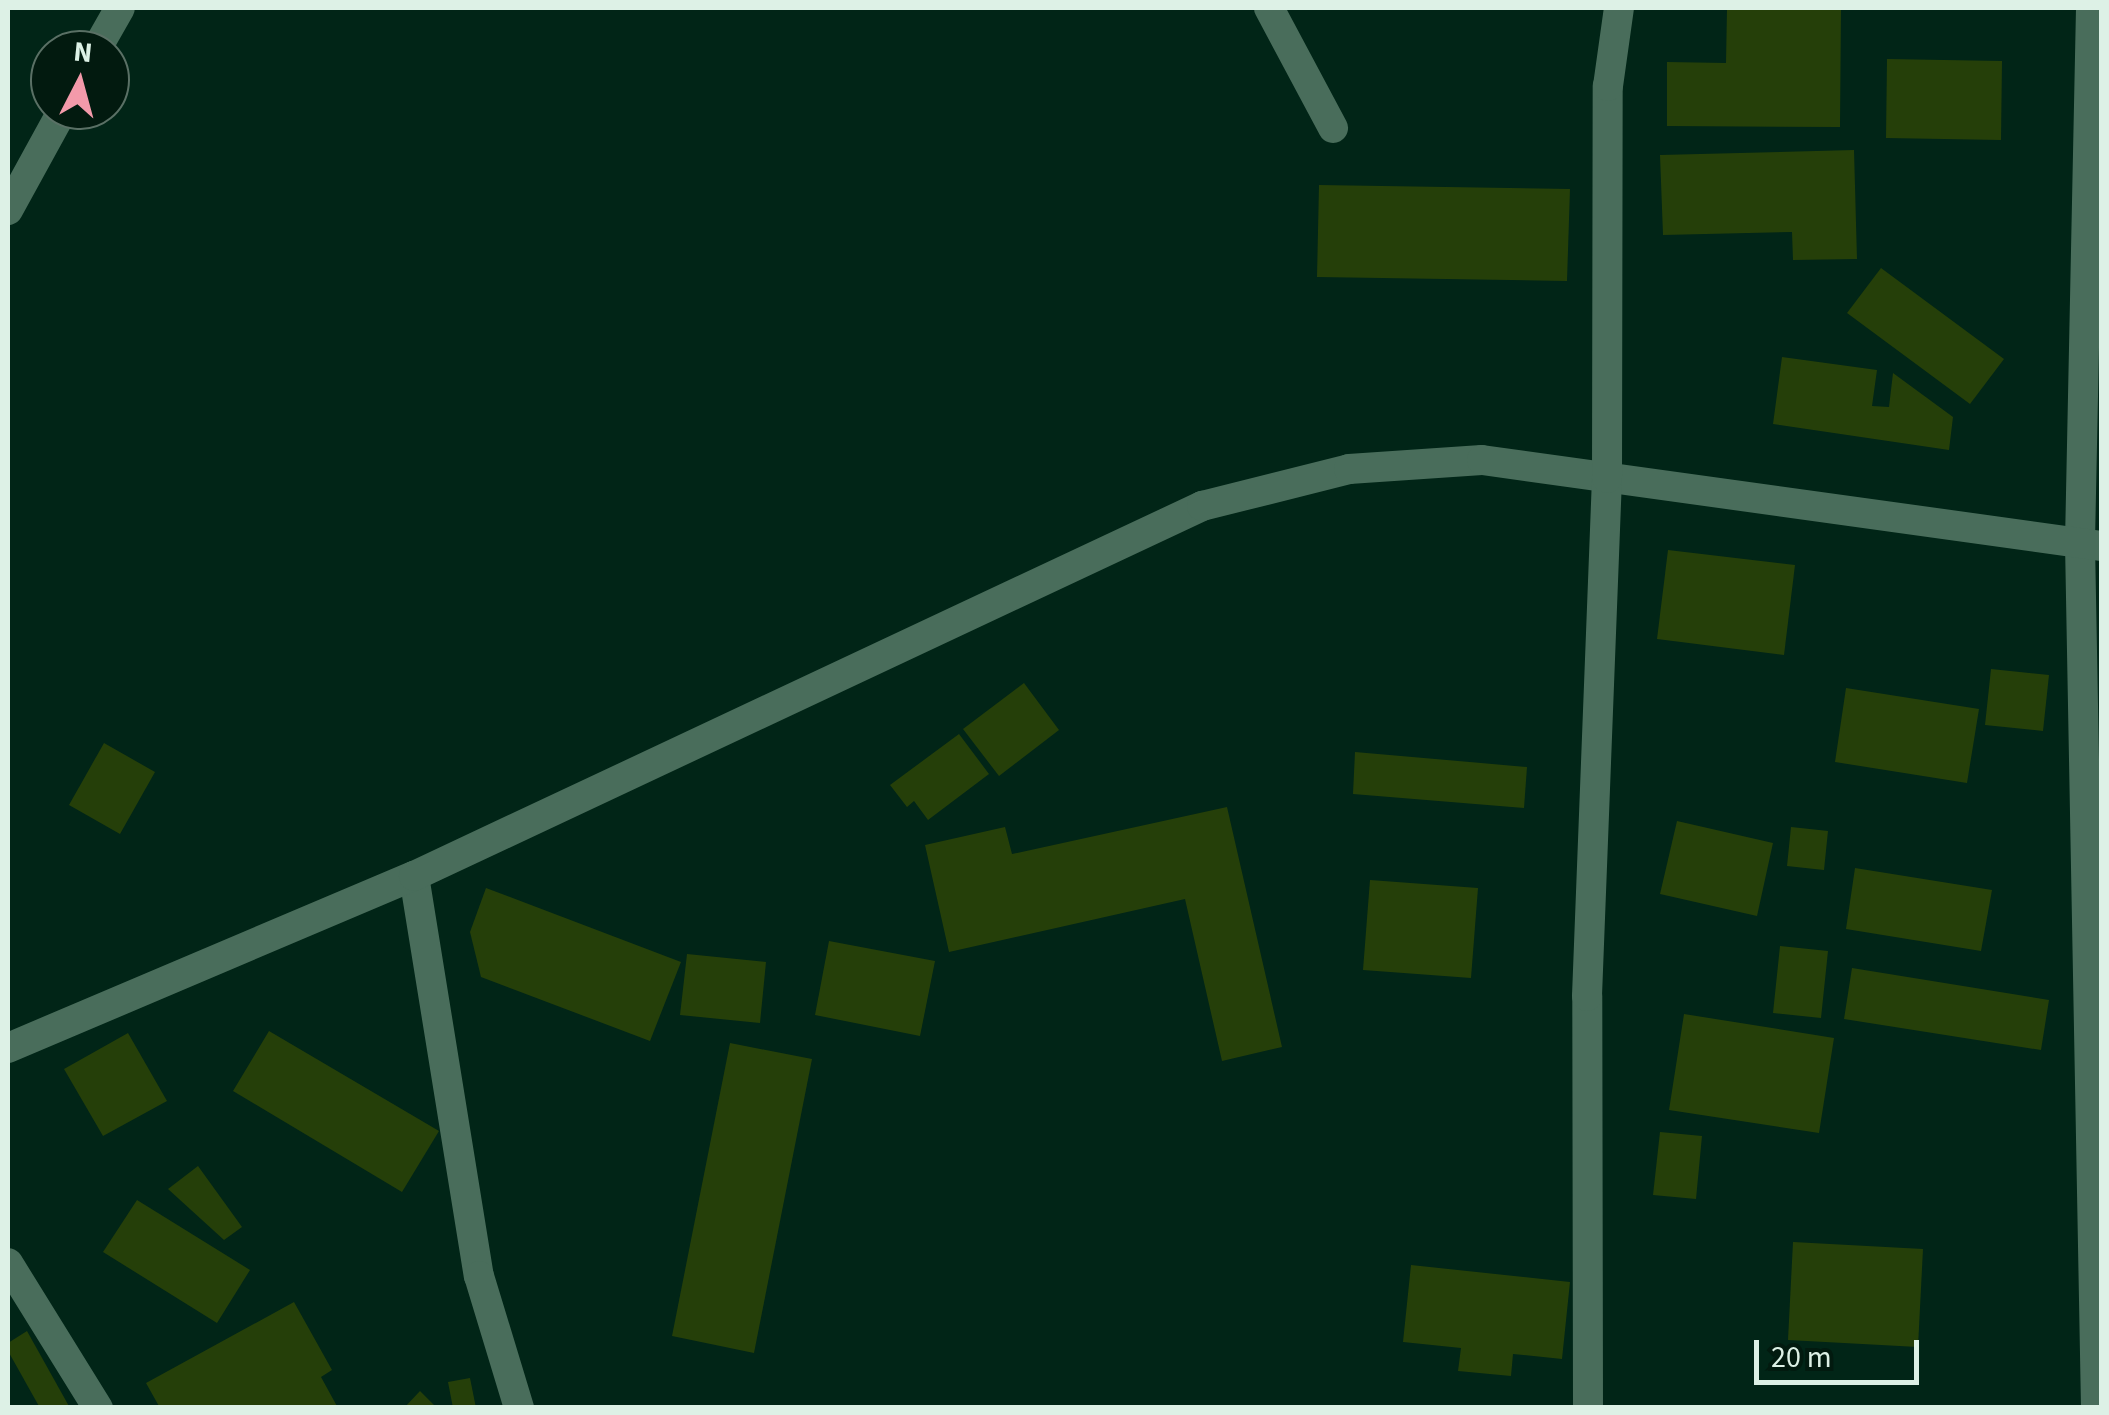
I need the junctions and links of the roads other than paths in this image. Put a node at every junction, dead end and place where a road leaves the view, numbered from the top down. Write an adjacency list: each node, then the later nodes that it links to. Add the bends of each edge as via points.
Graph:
1 (120, 8): 5 (street)
2 (1269, 8): 6 (street)
3 (1620, 8): 9 (street, via 1608,86)
4 (2091, 8): 10 (street)
5 (107, 30)
6 (1333, 128)
7 (52, 130): 8 (street)
8 (8, 210)
9 (1607, 478): 10 (street); 11 (street, via 1482,460 1349,470 1202,506); 17 (street, via 1587,996)
10 (2091, 545): 14 (street)
11 (414, 876): 12 (street); 16 (street, via 479,1276)
12 (8, 1048)
13 (8, 1263): 15 (street)
14 (2097, 1395)
15 (98, 1408)
16 (519, 1408)
17 (1588, 1408)

